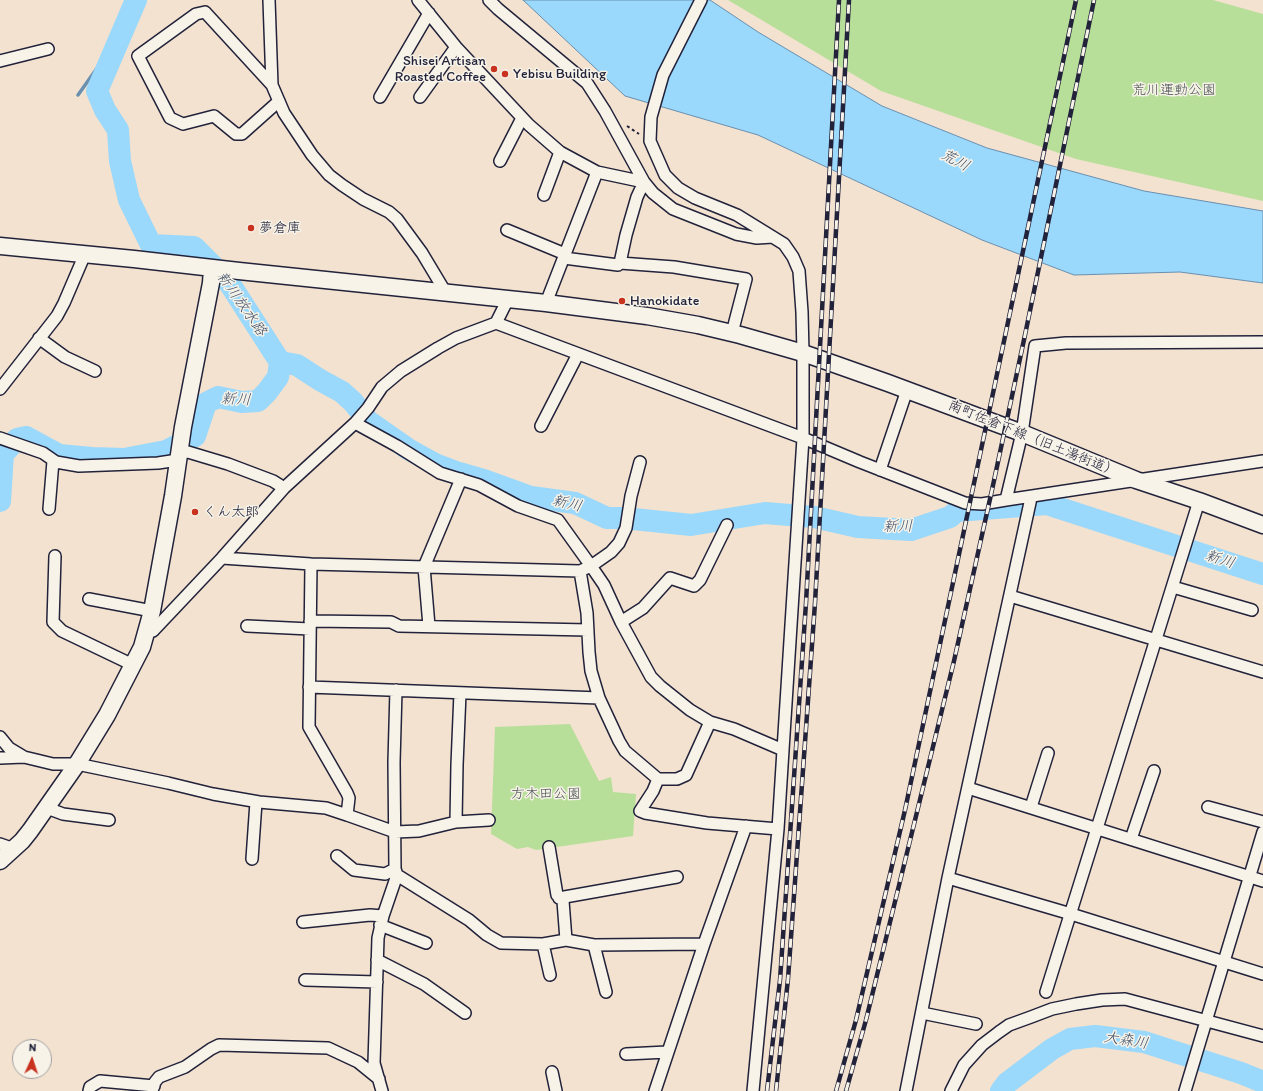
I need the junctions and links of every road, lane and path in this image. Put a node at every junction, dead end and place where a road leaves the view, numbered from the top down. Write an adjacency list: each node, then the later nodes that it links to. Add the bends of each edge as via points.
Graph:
1 (269, 0): 9 (street)
2 (418, 0): 5 (street)
3 (489, 0): 17 (street, via 587,83)
4 (701, 0): 20 (street, via 663,75 651,117 650,141 665,175 678,188 695,198 737,215)
5 (429, 13): 6 (street); 10 (street)
6 (456, 47): 11 (street); 13 (street)
7 (48, 49): 8 (street)
8 (0, 61)
9 (272, 85): 12 (street); 12 (street, via 205,12 196,14 138,56 170,118 183,124 214,116 236,134 242,134)
10 (380, 97)
11 (420, 97)
12 (279, 101): 26 (street, via 312,156 328,174 397,219 422,253)
13 (522, 118): 14 (street); 15 (street)
14 (560, 152): 16 (street); 18 (street)
15 (500, 161)
16 (597, 172): 17 (street); 23 (street)
17 (644, 182): 20 (street, via 673,209 736,234 757,238); 24 (street, via 637,196)
18 (544, 195)
19 (507, 230): 23 (street)
20 (773, 237): 33 (street, via 784,244 794,257 799,270)
21 (0, 246): 22 (street, 南町佐倉下線（旧土湯街道）)
22 (85, 254): 25 (street, 南町佐倉下線（旧土湯街道）, via 195,266); 31 (street, via 61,310)
23 (564, 256): 24 (street, via 618,265); 28 (street)
24 (620, 263): 30 (street, via 674,267 746,279)
25 (211, 275): 26 (street, 南町佐倉下線（旧土湯街道）, via 239,271); 43 (street)
26 (446, 293): 27 (street, 南町佐倉下線（旧土湯街道）)
27 (508, 299): 28 (street, 南町佐倉下線（旧土湯街道）); 29 (street)
28 (546, 303): 30 (street, 南町佐倉下線（旧土湯街道）, via 646,316)
29 (496, 323): 34 (street); 38 (street, via 456,338 401,371 382,387)
30 (732, 333): 33 (street, 南町佐倉下線（旧土湯街道）)
31 (39, 338): 35 (street, via 65,357); 36 (street)
32 (1263, 342): 40 (street, via 1066,343 1035,346)
33 (803, 353): 37 (street, 南町佐倉下線（旧土湯街道）); 42 (street)
34 (578, 354): 39 (street); 42 (street)
35 (95, 371)
36 (0, 389)
37 (907, 390): 40 (street, 南町佐倉下線（旧土湯街道）); 47 (street)
38 (356, 421): 48 (street, via 440,473); 50 (street)
39 (541, 426)
40 (1022, 433): 49 (street, 南町佐倉下線（旧土湯街道）); 52 (street)
41 (0, 438): 44 (street, via 43,453)
42 (803, 438): 47 (street); 83 (street)
43 (179, 455): 44 (street, via 158,463 79,466); 50 (street, via 188,452 228,464 273,481); 67 (street)
44 (53, 461): 54 (street)
45 (1263, 461): 49 (street)
46 (640, 462): 60 (street, via 630,496 626,528 619,543)
47 (880, 470): 52 (street, via 966,503 982,504)
48 (461, 479): 60 (street, via 479,485 518,506 558,520); 61 (street)
49 (1136, 480): 51 (street); 53 (street, 南町佐倉下線（旧土湯街道）)
50 (284, 488): 58 (street)
51 (1031, 498): 52 (street); 64 (street)
52 (1006, 500)
53 (1199, 500): 56 (street, 南町佐倉下線（旧土湯街道）); 63 (street)
54 (49, 509)
55 (727, 525): 68 (street, via 700,580 694,586 670,578 643,608)
56 (1263, 525)
57 (55, 556): 75 (street, via 52,622 62,631)
58 (222, 558): 59 (street); 73 (street, via 153,631)
59 (311, 564): 61 (street); 69 (street)
60 (591, 566): 62 (street); 68 (street, via 604,585)
61 (424, 567): 62 (street); 71 (street)
62 (580, 571): 72 (street)
63 (1173, 587): 66 (street); 74 (street)
64 (1010, 596): 74 (street); 90 (street)
65 (89, 599): 67 (street)
66 (1252, 610)
67 (152, 611): 73 (street)
68 (621, 622): 81 (street, via 651,677 690,710)
69 (310, 625): 70 (street); 71 (street, via 391,622 399,626); 77 (street)
70 (247, 626)
71 (429, 626): 72 (street)
72 (588, 630): 80 (street, via 591,671)
73 (147, 631): 75 (street)
74 (1156, 641): 76 (street); 101 (street)
75 (133, 665): 87 (street)
76 (1263, 672)
77 (309, 687): 78 (street); 95 (street, via 309,727 348,793)
78 (396, 690): 79 (street); 103 (street)
79 (460, 693): 80 (street); 98 (street)
80 (599, 698): 89 (street, via 625,751)
81 (710, 722): 83 (street, via 734,729); 89 (street, via 686,775 677,779)
82 (0, 737): 85 (street, via 9,748)
83 (783, 750): 102 (street)
84 (1048, 752): 94 (street)
85 (24, 757): 86 (street); 87 (street, via 53,764)
86 (0, 758)
87 (77, 764): 91 (street); 93 (street)
88 (1154, 771): 105 (street)
89 (658, 779): 100 (street, via 640,811 700,822)
90 (968, 788): 94 (street); 114 (street)
91 (256, 802): 95 (street, via 326,808); 109 (street)
92 (1208, 807): 99 (street)
93 (47, 808): 96 (street, via 63,814); 107 (street, via 30,831)
94 (1031, 808): 101 (street)
95 (347, 815): 103 (street)
96 (109, 820)
97 (489, 820): 98 (street)
98 (456, 822): 103 (street, via 419,831)
99 (1263, 822)
100 (746, 826): 102 (street); 123 (street)
101 (1097, 828): 105 (street); 117 (street)
102 (778, 829): 147 (street)
103 (395, 832): 111 (street)
104 (1263, 832): 112 (street)
105 (1131, 839): 112 (street)
106 (549, 846): 116 (street)
107 (7, 847): 110 (street)
108 (337, 856): 111 (street, via 354,870 385,874)
109 (252, 859)
110 (0, 861)
111 (396, 872): 118 (street); 122 (street, via 501,943)
112 (1249, 876): 115 (street); 126 (street)
113 (677, 877): 116 (street)
114 (948, 878): 117 (street); 134 (street)
115 (1263, 881)
116 (559, 898): 120 (street, via 563,901)
117 (1071, 914): 126 (street); 132 (street)
118 (381, 921): 119 (street, via 370,915); 121 (street); 125 (street)
119 (304, 922)
120 (566, 940): 122 (street); 124 (street)
121 (426, 943)
122 (543, 944): 128 (street)
123 (704, 944): 124 (street); 138 (street)
124 (594, 945): 131 (street)
125 (376, 960): 130 (street); 133 (street, via 424,984)
126 (1224, 961): 127 (street); 136 (street)
127 (1263, 974)
128 (550, 975)
129 (305, 980): 130 (street)
130 (376, 982): 141 (street, via 374,1063)
131 (606, 992)
132 (1046, 992)
133 (465, 1013)
134 (922, 1013): 135 (street); 148 (street)
135 (976, 1024)
136 (1205, 1024): 137 (street); 149 (street, via 1125,999 1102,1000 1052,1009 1009,1025 982,1045 964,1065); 150 (street)
137 (1263, 1036)
138 (667, 1052): 139 (street); 146 (street)
139 (626, 1054)
140 (552, 1072): 145 (street)
141 (379, 1079): 142 (street, via 358,1062 328,1048 219,1046 185,1067 159,1077); 144 (street)
142 (153, 1089): 143 (street, via 100,1082 90,1087)
143 (89, 1091)
144 (382, 1091)
145 (556, 1091)
146 (655, 1091)
147 (753, 1091)
148 (906, 1091)
149 (952, 1091)
150 (1185, 1091)

